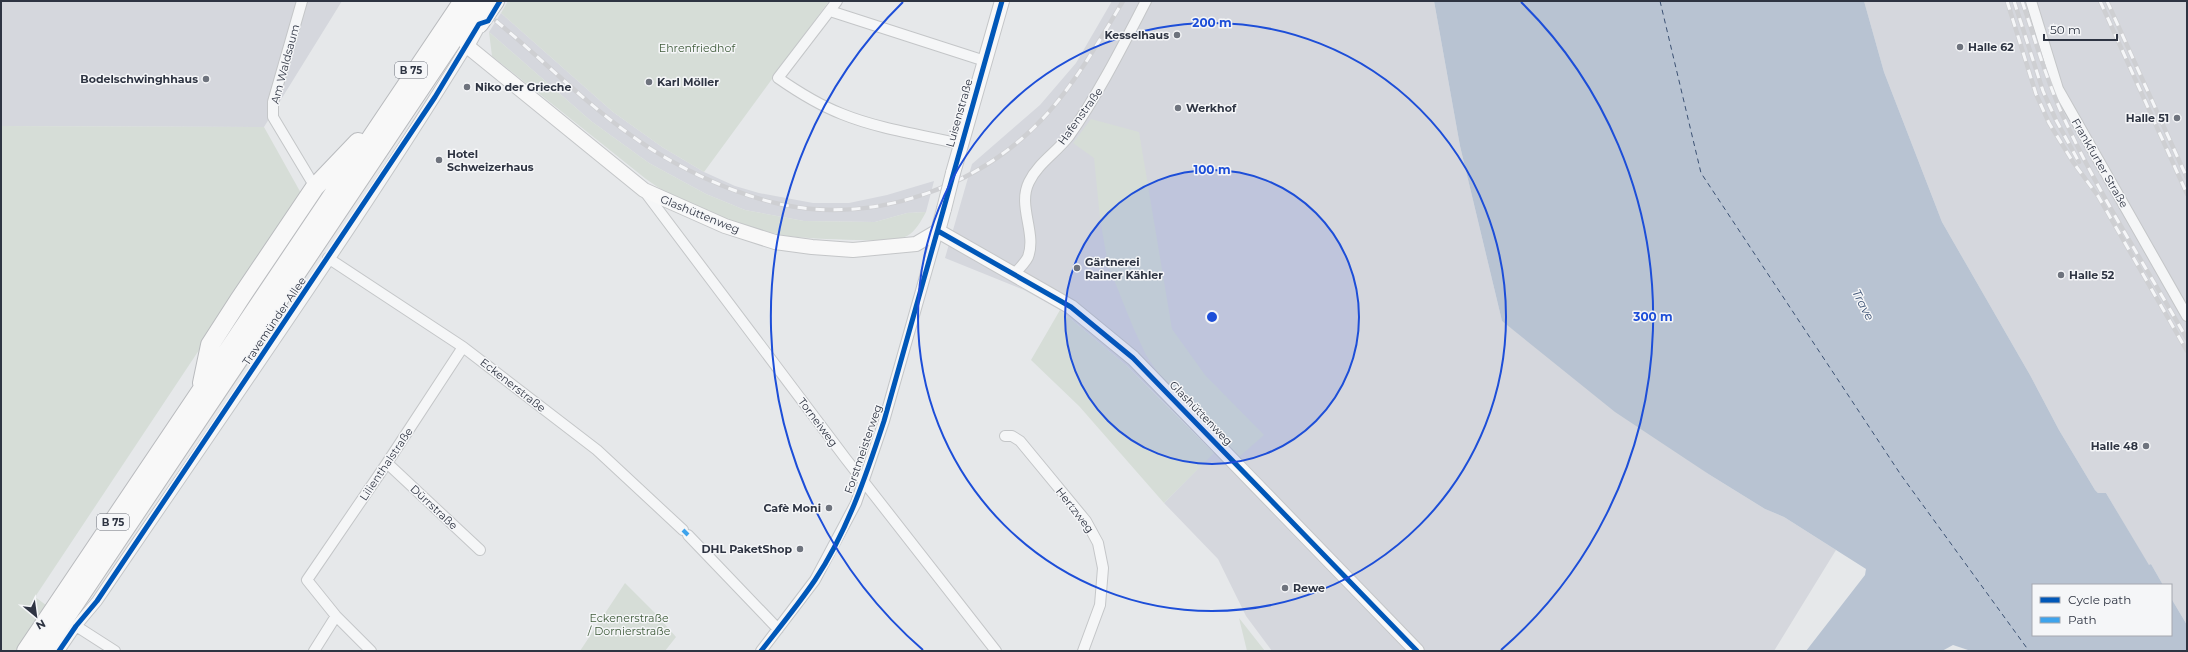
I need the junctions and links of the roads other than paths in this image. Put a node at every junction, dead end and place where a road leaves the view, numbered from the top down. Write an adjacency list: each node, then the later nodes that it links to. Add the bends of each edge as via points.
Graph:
1 (302, 1): 16 (street, Am Waldsaum, via 273,102 273,117)
2 (449, 1): 14 (highway, B 75, via 427,37)
3 (463, 1): 14 (highway, Travemünder Allee)
4 (479, 1): 32 (highway, Travemünder Allee / B 75)
5 (495, 1): 11 (highway)
6 (837, 1): 10 (street, Luisenstraße)
7 (1002, 1): 13 (street, Luisenstraße)
8 (1146, 1): 20 (street, Hafenstraße, via 1103,84 1067,137 1035,171 1028,183 1025,204 1030,242 1028,257)
9 (2031, 1): 21 (street, Frankfurter Straße, via 2058,89)
10 (830, 11): 13 (street); 15 (street, Luisenstraße, via 778,78 801,94 843,114)
11 (479, 24): 12 (street, Travemünder Allee)
12 (467, 46): 17 (street, Glashüttenweg); 19 (street, Travemünder Allee)
13 (985, 61): 15 (street, Luisenstraße)
14 (393, 106): 16 (highway); 23 (highway, Travemünder Allee / B 75)
15 (961, 144): 18 (street, Luisenstraße, bridge)
16 (315, 187): 23 (highway, via 210,345)
17 (644, 190): 18 (street, Glashüttenweg, via 725,226 775,242 852,250 916,244); 26 (street, Torneiweg)
18 (938, 231): 20 (street, Glashüttenweg); 26 (street, Forstmeisterweg, via 885,420)
19 (328, 258): 22 (street, Eckenerstraße); 29 (street, Travemünder Allee, via 97,601)
20 (1014, 274): 40 (street, Glashüttenweg, via 1071,307 1133,358)
21 (2187, 316)
22 (463, 347): 25 (street, Lilienthalstraße); 30 (street, Eckenerstraße, via 597,450 686,532)
23 (200, 392): 31 (highway, Travemünder Allee / B 75)
24 (1005, 436): 39 (street, Hertzweg, via 1012,436 1020,441 1086,521 1098,543 1103,568 1100,605)
25 (387, 463): 27 (street, Dürrstraße); 28 (street, Lilienthalstraße, via 307,580)
26 (864, 482): 30 (street, Forstmeisterweg, via 822,569); 38 (street, Torneiweg)
27 (480, 550)
28 (336, 616): 35 (street); 36 (street)
29 (76, 626): 33 (street, Travemünder Allee); 34 (street)
30 (778, 629): 37 (street, Forstmeisterweg)
31 (26, 651)
32 (43, 651)
33 (59, 651)
34 (115, 651)
35 (314, 651)
36 (371, 651)
37 (761, 651)
38 (996, 651)
39 (1083, 651)
40 (1417, 651)

